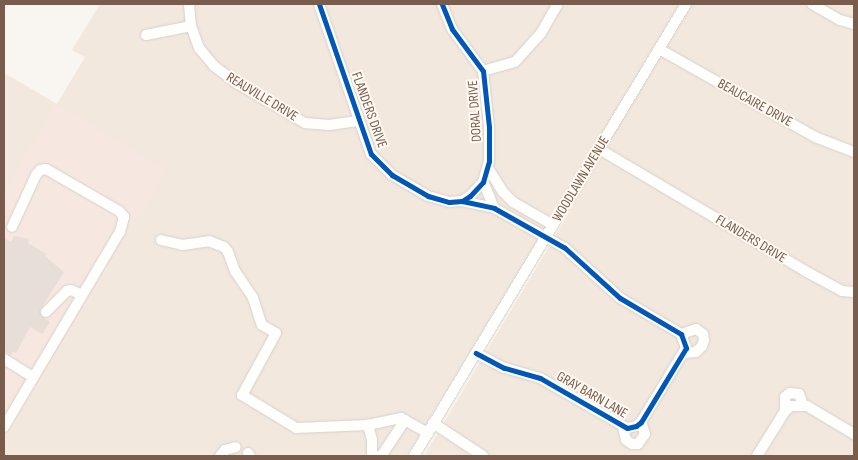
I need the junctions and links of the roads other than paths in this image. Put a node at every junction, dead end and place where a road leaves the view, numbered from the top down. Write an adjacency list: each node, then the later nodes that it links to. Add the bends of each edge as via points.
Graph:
1 (189, 4): 8 (street, REAUVILLE DRIVE)
2 (319, 4): 12 (street, FLANDERS DRIVE)
3 (442, 4): 11 (street, DORAL DRIVE, via 452,29)
4 (558, 4): 11 (street, via 541,32 515,62)
5 (686, 4): 10 (street, WOODLAWN AVENUE)
6 (812, 4): 7 (street)
7 (854, 24)
8 (192, 26): 9 (street); 12 (street, REAUVILLE DRIVE, via 199,48 214,66 271,104 305,123 329,125)
9 (146, 35)
10 (659, 49): 13 (street, WOODLAWN AVENUE); 14 (street, BEAUCAIRE DRIVE, via 815,136)
11 (483, 71): 15 (street, DORAL DRIVE, via 489,127)
12 (358, 121): 17 (street, FLANDERS DRIVE, via 371,154 392,175 440,201)
13 (599, 149): 19 (street, WOODLAWN AVENUE); 23 (street, FLANDERS DRIVE, via 805,271 842,290)
14 (854, 152)
15 (488, 168): 16 (street); 19 (street, via 503,192 514,202)
16 (484, 181): 17 (street); 18 (street)
17 (462, 201): 18 (street, FLANDERS DRIVE)
18 (494, 208): 21 (street, FLANDERS DRIVE)
19 (553, 225): 21 (street, WOODLAWN AVENUE)
20 (12, 227): 24 (street, via 36,175 46,168 119,211 124,223)
21 (546, 237): 26 (street, FLANDERS DRIVE, via 565,248 620,298); 27 (street, WOODLAWN AVENUE)
22 (160, 240): 34 (street, via 182,246 209,241 224,247 253,298 262,325 276,333 242,395 296,428)
23 (854, 292)
24 (82, 295): 25 (street, via 67,291); 30 (street)
25 (46, 312)
26 (681, 334): 28 (street, via 686,344); 28 (street, via 696,329 704,340 696,352)
27 (476, 353): 33 (street, WOODLAWN AVENUE); 36 (street, GRAY BARN LANE, via 504,368 540,378)
28 (684, 353): 32 (street)
29 (4, 359): 30 (street)
30 (34, 377): 35 (street)
31 (405, 420): 34 (street, via 401,418); 37 (street); 42 (street)
32 (641, 422): 36 (street, GRAY BARN LANE); 36 (street, GRAY BARN LANE, via 645,434 638,444 626,440)
33 (433, 423): 37 (street, WOODLAWN AVENUE); 44 (street)
34 (368, 425): 41 (street)
35 (4, 427)
36 (624, 427)
37 (428, 433): 43 (street, WOODLAWN AVENUE)
38 (854, 434): 45 (street, via 803,405 791,406)
39 (236, 447): 40 (street, via 225,450)
40 (220, 456)
41 (372, 456)
42 (379, 456)
43 (414, 456)
44 (483, 456)
45 (757, 456)

